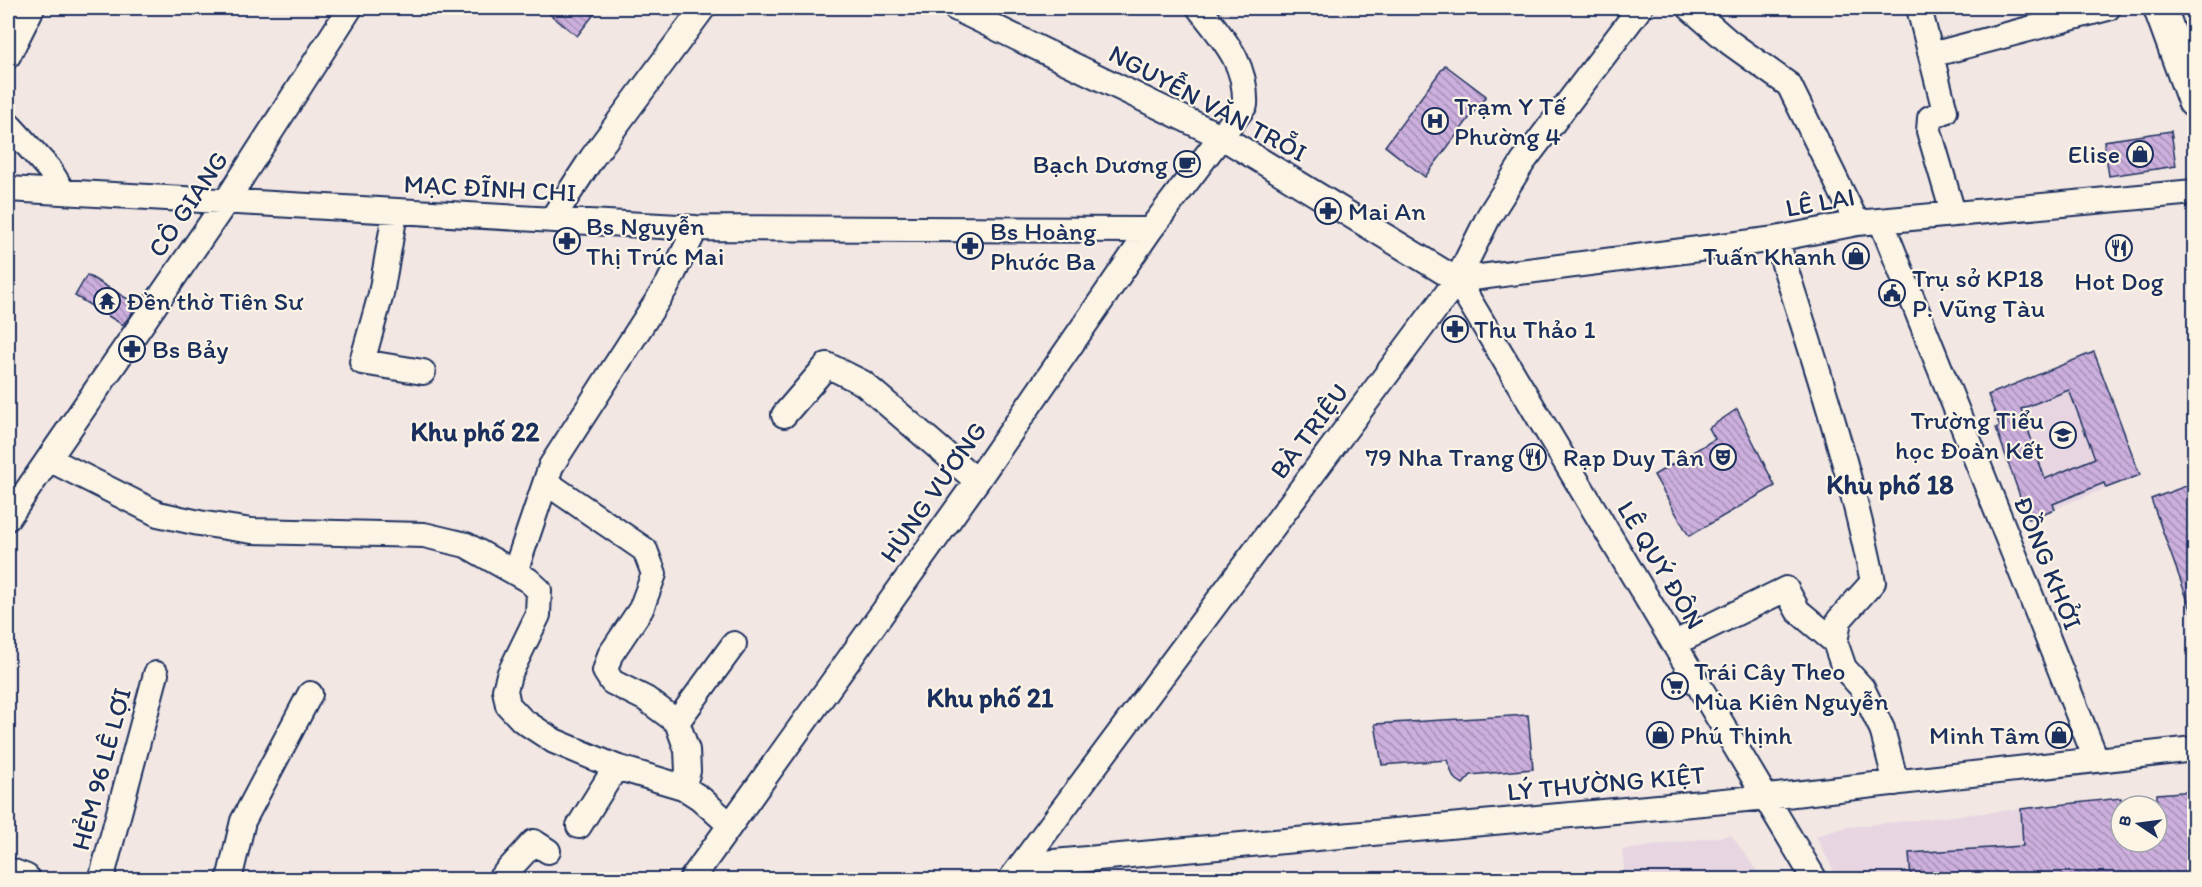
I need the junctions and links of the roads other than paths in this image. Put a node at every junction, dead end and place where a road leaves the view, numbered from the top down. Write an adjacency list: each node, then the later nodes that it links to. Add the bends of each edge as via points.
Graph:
1 (32, 8): 13 (street)
2 (350, 8): 20 (street, CÔ GIANG)
3 (703, 8): 23 (street)
4 (955, 8): 16 (street, NGUYỄN VĂN TRỖI)
5 (1199, 8): 16 (street, HÙNG VƯƠNG, via 1241,68 1246,88 1245,105)
6 (1637, 8): 29 (street, BÀ TRIỆU, via 1523,162 1489,216)
7 (1690, 8): 25 (street, via 1789,85)
8 (1918, 8): 12 (street)
9 (2108, 8): 11 (street)
10 (2160, 8): 14 (main road)
11 (2045, 16): 12 (street)
12 (1931, 55): 22 (street, via 1945,111 1930,118 1929,131)
13 (8, 56)
14 (2194, 101)
15 (8, 124): 18 (street, via 49,169)
16 (1222, 137): 27 (street, HÙNG VƯƠNG); 29 (street, NGUYỄN VĂN TRỖI)
17 (8, 189): 18 (street, MẠC ĐĨNH CHI)
18 (62, 190): 20 (street, MẠC ĐĨNH CHI)
19 (2194, 192): 22 (street, LÊ LAI)
20 (225, 203): 21 (street, MẠC ĐĨNH CHI); 32 (street, CÔ GIANG)
21 (395, 213): 23 (street, MẠC ĐĨNH CHI); 30 (street, via 381,294 362,362)
22 (1953, 213): 24 (street, LÊ LAI)
23 (552, 219): 26 (street, MẠC ĐĨNH CHI)
24 (1881, 221): 25 (street, LÊ LAI); 44 (street, ĐỒNG KHỞI)
25 (1857, 223): 28 (street, LÊ LAI)
26 (696, 228): 27 (street, MẠC ĐĨNH CHI); 34 (street, via 668,284 551,466)
27 (1150, 230): 33 (street, HÙNG VƯƠNG)
28 (1776, 239): 29 (street, LÊ LAI); 37 (street, via 1816,364 1864,538 1872,582 1839,620)
29 (1457, 280): 38 (street, LÊ QUÝ ĐÔN); 52 (street, BÀ TRIỆU)
30 (423, 372)
31 (784, 415): 33 (street, via 827,365 863,383)
32 (49, 459): 35 (street, CÔ GIANG); 36 (street, via 158,514 252,531 424,534 466,545)
33 (977, 481): 49 (street, HÙNG VƯƠNG)
34 (547, 483): 36 (street); 42 (street, via 645,550 654,574 641,609 610,655 605,671 612,682 646,699)
35 (8, 518)
36 (515, 572): 45 (street, via 539,590 540,604 509,675 505,690 508,705 522,720 554,741)
37 (1835, 642): 38 (street, via 1798,611 1786,589); 46 (street, via 1844,668 1862,688 1882,729)
38 (1675, 643): 48 (street, LÊ QUÝ ĐÔN)
39 (734, 644): 42 (street)
40 (156, 674): 55 (street, HẺM 96 LÊ LỢI)
41 (310, 694): 56 (street, via 243,821)
42 (677, 722): 47 (street, via 687,750 688,771)
43 (2194, 749): 44 (street, LÝ THƯỜNG KIỆT)
44 (2096, 759): 46 (street, LÝ THƯỜNG KIỆT)
45 (616, 767): 47 (street); 50 (street)
46 (1896, 783): 48 (street, LÝ THƯỜNG KIỆT)
47 (683, 788): 49 (street)
48 (1768, 797): 52 (street, LÝ THƯỜNG KIỆT); 59 (street, LÊ QUÝ ĐÔN)
49 (729, 824): 58 (street, HÙNG VƯƠNG)
50 (579, 826)
51 (548, 851): 57 (street, via 534,842)
52 (1016, 872)
53 (8, 874): 54 (main road)
54 (24, 879)
55 (101, 879)
56 (229, 879)
57 (499, 879)
58 (691, 879)
59 (1815, 879)

